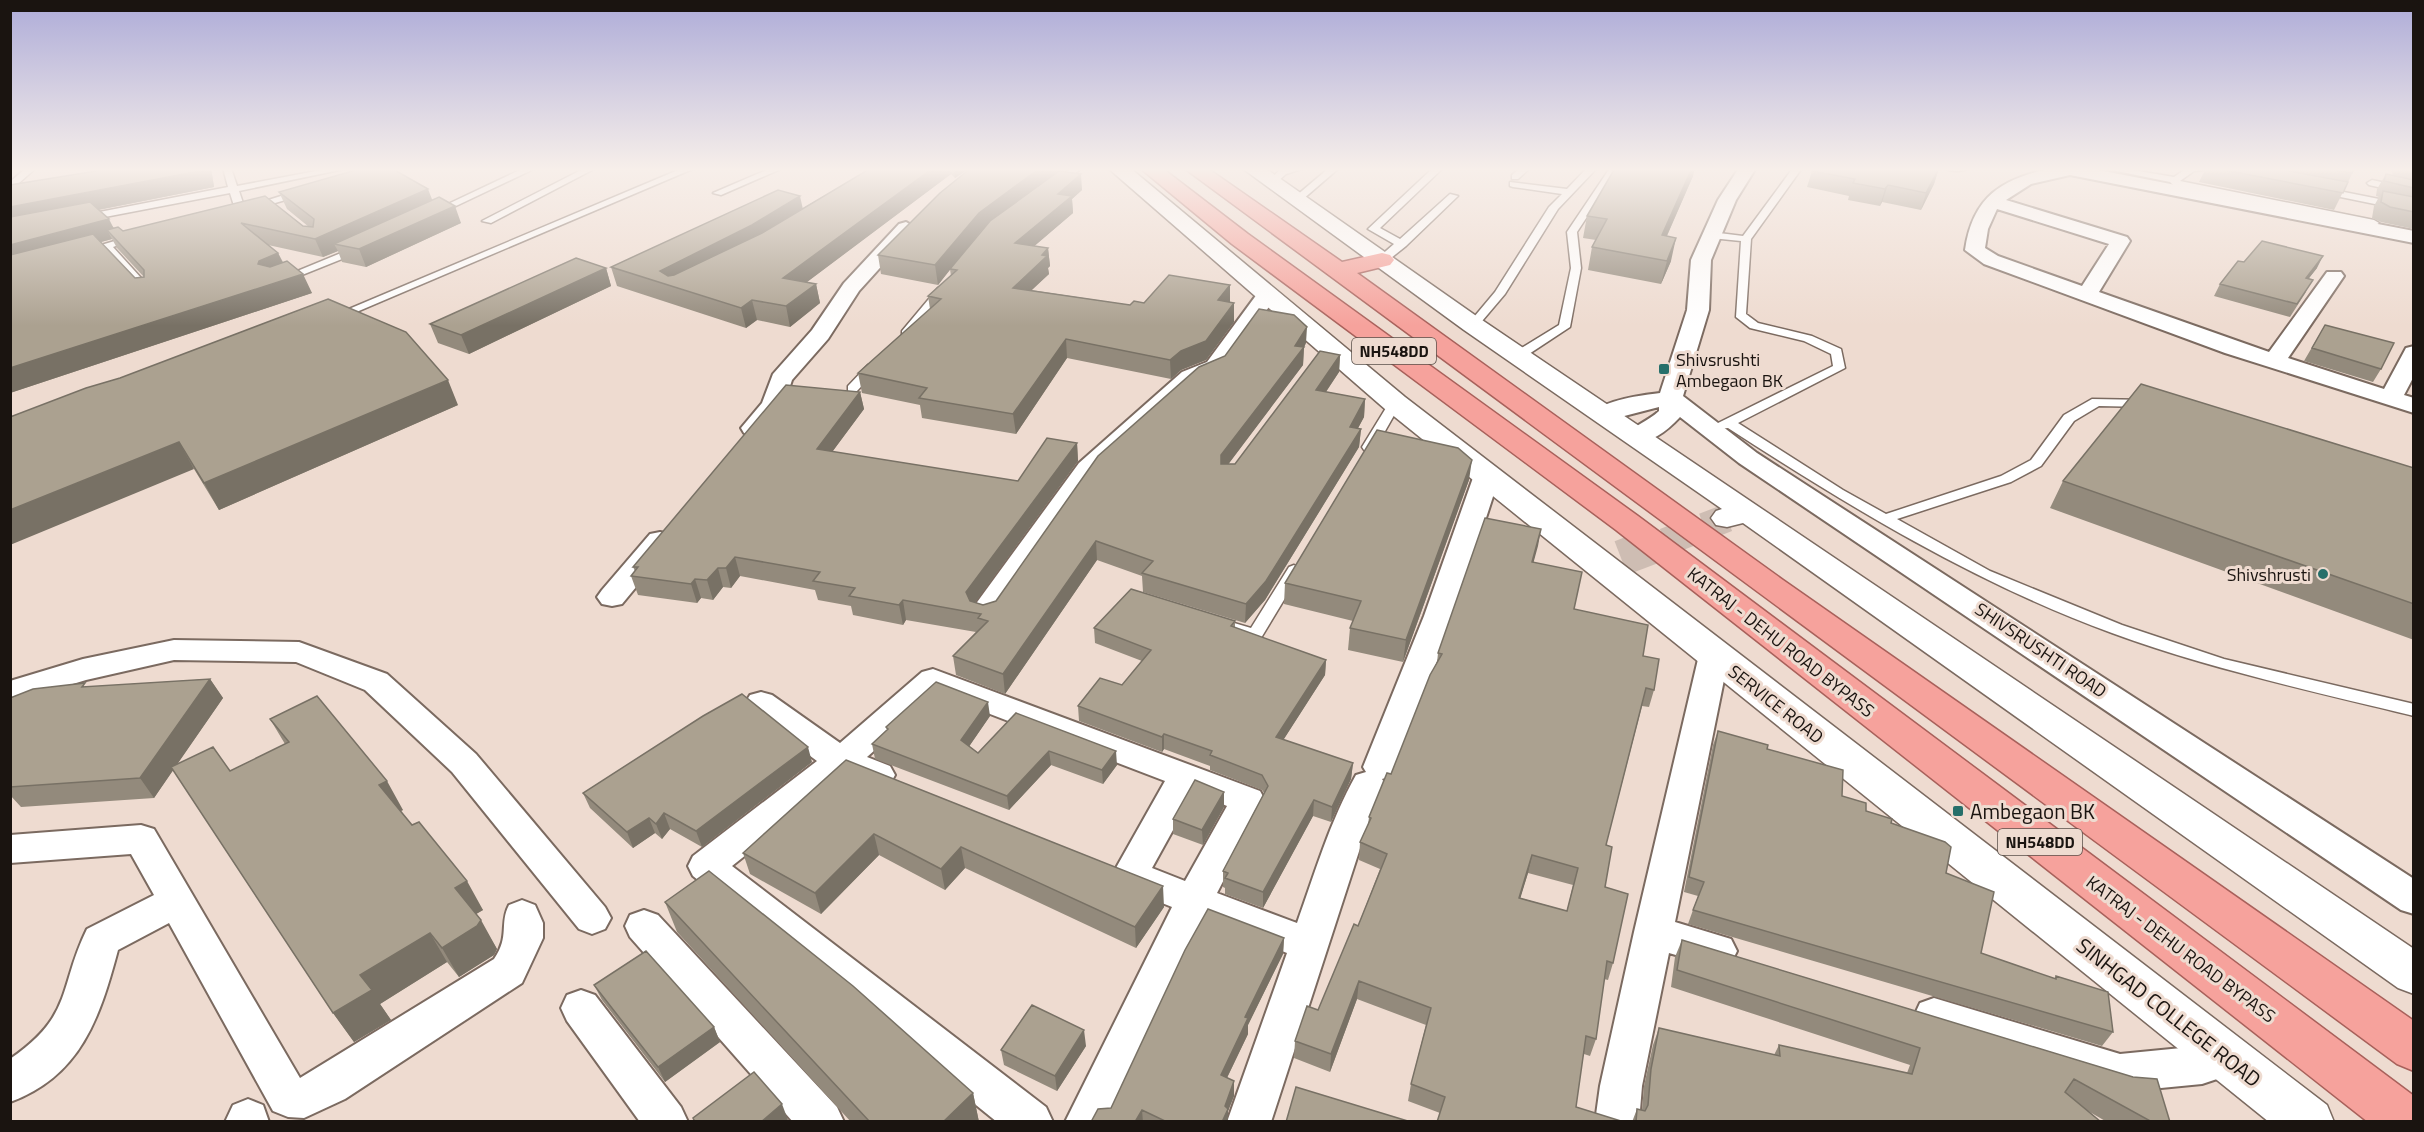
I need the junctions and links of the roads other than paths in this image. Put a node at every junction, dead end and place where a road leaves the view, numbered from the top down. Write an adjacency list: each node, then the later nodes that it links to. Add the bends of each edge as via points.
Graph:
1 (565, 221): 33 (lane)
2 (915, 221): 49 (street, via 851,287 820,334 781,379 773,405)
3 (1191, 221): 31 (street, SERVICE ROAD)
4 (1213, 221): 92 (highway, KATRAJ - DEHU ROAD BYPASS / NH548DD, via 1628,523)
5 (1269, 221): 26 (highway, KATRAJ - DEHU ROAD BYPASS / NH548DD)
6 (1338, 221): 24 (street)
7 (1382, 221): 24 (lane, via 1373,229)
8 (1426, 221): 24 (lane)
9 (1545, 221): 34 (lane, via 1499,294)
10 (1579, 221): 37 (lane, via 1572,232 1576,267 1564,327)
11 (1717, 221): 18 (street)
12 (1759, 221): 21 (lane)
13 (1981, 221): 32 (street, via 1975,229 1975,250)
14 (2055, 221): 32 (street, via 2120,241)
15 (2334, 221): 20 (street)
16 (2362, 221): 17 (lane)
17 (2414, 231)
18 (1711, 235): 21 (lane); 41 (street, via 1701,260 1698,310)
19 (139, 237): 22 (lane)
20 (2414, 237)
21 (1746, 239): 47 (lane, via 1740,315 1754,326 1808,338 1837,352 1839,368)
22 (106, 246): 25 (lane); 30 (lane)
23 (364, 246): 29 (lane)
24 (1392, 252): 26 (highway); 34 (street)
25 (74, 255)
26 (1338, 270): 81 (highway, KATRAJ - DEHU ROAD BYPASS / NH548DD)
27 (2334, 276): 39 (street)
28 (951, 279): 35 (lane)
29 (274, 282)
30 (149, 293)
31 (1267, 294): 43 (street, SERVICE ROAD, via 1322,351); 56 (street, via 1215,367 1191,377 1088,468)
32 (2087, 295): 39 (street)
33 (325, 322)
34 (1473, 325): 37 (street)
35 (900, 339)
36 (2414, 353): 42 (street)
37 (1519, 355): 46 (street)
38 (884, 356): 40 (lane)
39 (2274, 361): 42 (street)
40 (852, 389)
41 (1670, 398): 46 (street); 47 (street, SHIVSRUSHTI ROAD); 48 (street, via 1671,412 1659,425)
42 (2390, 399): 45 (street)
43 (1395, 403): 50 (lane); 51 (street, SERVICE ROAD)
44 (2158, 406): 52 (lane, via 2096,402 2069,418 2036,463 2006,479)
45 (2414, 406)
46 (1605, 414): 48 (street)
47 (1721, 427): 52 (lane); 68 (street, SHIVSRUSHTI ROAD, via 1834,516)
48 (1638, 436): 78 (street, via 1737,514)
49 (742, 441)
50 (1359, 463)
51 (1487, 475): 58 (street, SERVICE ROAD, via 1611,562); 76 (street, via 1438,616 1346,836)
52 (1884, 519): 61 (lane, via 1985,574 2116,629 2221,664)
53 (673, 524): 55 (street)
54 (1304, 554): 57 (lane, via 1255,634)
55 (612, 597)
56 (986, 612)
57 (1211, 621)
58 (1714, 655): 71 (street, SERVICE ROAD); 75 (street)
59 (10, 692): 73 (street, via 83,670 174,650 299,652 376,682 464,763)
60 (762, 703): 62 (street)
61 (2414, 710)
62 (841, 760): 63 (street, via 933,680); 64 (street); 86 (street, via 706,866)
63 (1186, 775): 67 (street); 69 (street, via 1248,800)
64 (908, 787)
65 (10, 849): 70 (street, via 141,838)
66 (1096, 862): 67 (street)
67 (1130, 875): 69 (street)
68 (2414, 899)
69 (1194, 900): 76 (street); 87 (street)
70 (176, 901): 72 (street, via 281,1087 288,1097 304,1098 508,971 519,954 526,925); 83 (street, via 101,940 82,1003 64,1038)
71 (2030, 901): 82 (street, via 2040,931); 91 (street, SINHGAD COLLEGE ROAD)
72 (522, 916)
73 (592, 918)
74 (644, 926): 85 (street)
75 (1653, 932): 77 (street); 89 (street)
76 (1308, 944): 88 (street)
77 (1755, 963)
78 (2414, 974)
79 (581, 1008): 84 (street)
80 (1904, 1008): 82 (street, via 2120,1073)
81 (2414, 1049)
82 (2202, 1065): 90 (street)
83 (10, 1083)
84 (666, 1122)
85 (822, 1122)
86 (1030, 1122)
87 (1087, 1122)
88 (1249, 1122)
89 (1617, 1122)
90 (2271, 1122)
91 (2309, 1122)
92 (2408, 1122)

